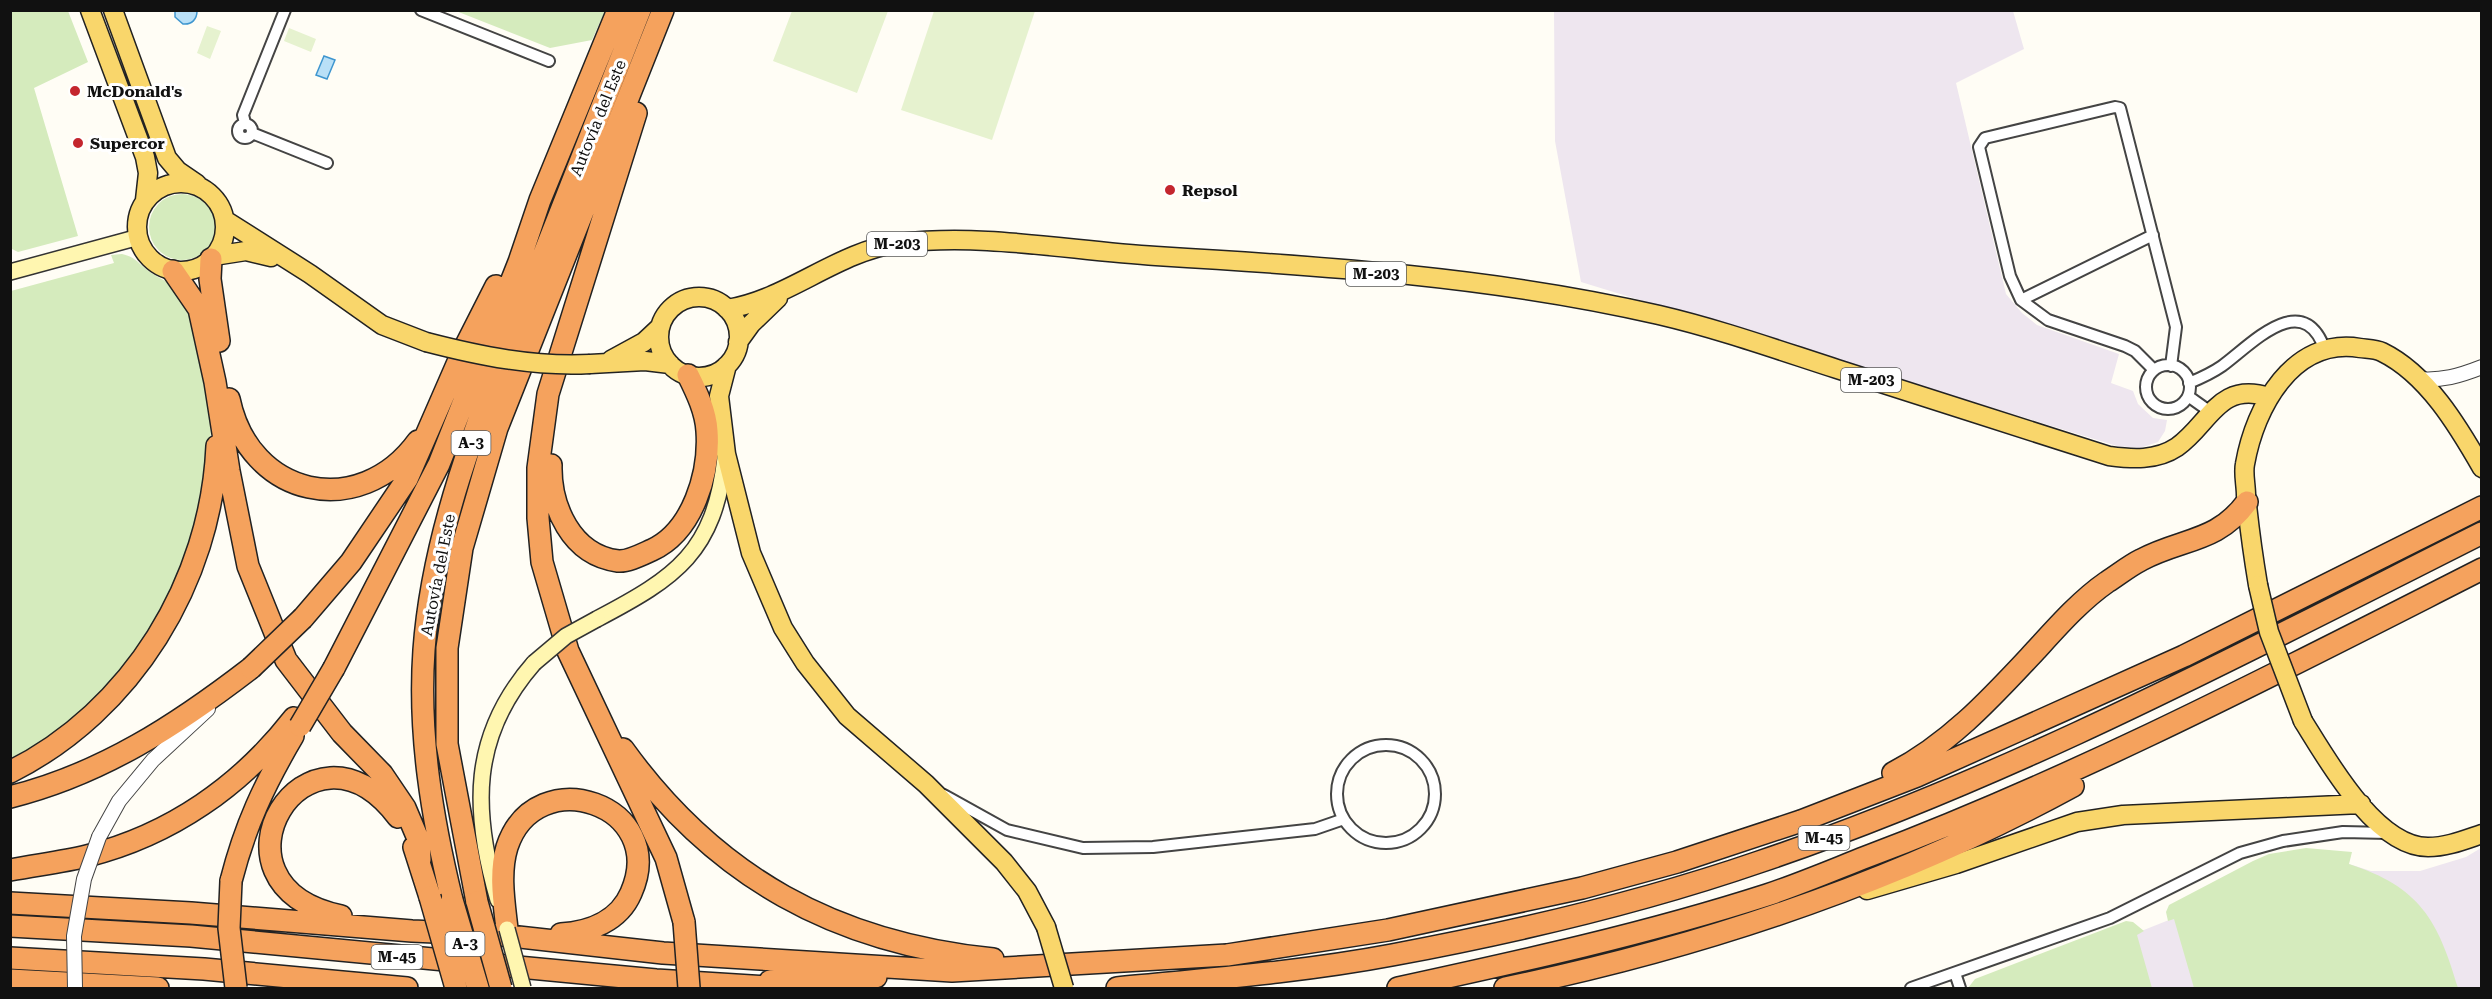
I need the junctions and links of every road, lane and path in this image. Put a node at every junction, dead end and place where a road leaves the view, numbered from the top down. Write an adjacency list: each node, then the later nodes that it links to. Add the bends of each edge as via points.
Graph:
1 (90, 10): 12 (main road, via 145,157)
2 (285, 10): 10 (street, via 243,115 245,123 239,127 240,136 247,138 252,133)
3 (421, 10): 9 (street)
4 (618, 10): 13 (highway)
5 (640, 10): 80 (highway, Autovía del Este / A-3, bridge, via 498,368 460,471 440,546 424,650 424,752 439,846)
6 (663, 10): 8 (highway, Autovía del Este / A-3)
7 (115, 12): 11 (main road, via 167,158)
8 (652, 38): 22 (highway, via 650,64); 81 (highway, Autovía del Este / A-3, bridge, via 497,428 462,548 447,648 447,744 477,902)
9 (549, 61)
10 (327, 163)
11 (199, 186): 12 (main road, via 164,186); 14 (main road, via 219,203)
12 (145, 200): 16 (main road, via 139,214)
13 (540, 200): 41 (highway, via 462,353); 51 (highway, via 439,464 387,570)
14 (225, 220): 17 (main road, via 223,237); 18 (main road)
15 (2153, 235): 23 (street); 23 (street, via 2120,108 1985,138 1979,147 2010,276); 31 (street, via 2176,327)
16 (139, 237): 19 (main road, via 145,252); 20 (main road)
17 (213, 257): 18 (main road, via 246,251); 19 (main road, via 199,268); 41 (highway, via 210,279 231,412 241,437 259,460 281,477 332,490 360,486 388,473 409,454)
18 (290, 262): 28 (main road, bridge, via 382,325 426,342 518,361)
19 (173, 271): 36 (highway, via 199,309)
20 (10, 272)
21 (788, 289): 24 (main road, M-203, via 756,303); 26 (main road, M-203); 40 (main road, M-203, via 874,248 932,240 1231,260 1486,284 1664,316 2109,456 2132,459 2165,453 2187,438)
22 (578, 297): 34 (highway, via 551,442 550,485 563,524 593,552 619,561 638,556 661,546 680,529 706,470 707,430 700,399); 50 (highway, via 548,394 538,468 538,518 542,562 568,651)
23 (2021, 300): 33 (street, via 2048,320 2136,351)
24 (728, 309): 25 (main road, via 705,297 686,298 669,309); 26 (main road, via 738,330)
25 (660, 327): 28 (main road, via 644,342); 29 (main road, via 658,338)
26 (738, 342): 30 (main road, M-203)
27 (2325, 350): 35 (main road, via 2346,345 2380,351); 37 (street, via 2321,340 2306,326 2294,321 2280,323 2221,367); 39 (main road, via 2306,357 2284,375)
28 (599, 363): 29 (main road)
29 (670, 364): 34 (main road)
30 (727, 365): 34 (main road, via 713,374); 42 (main road, via 719,396)
31 (2171, 366): 33 (street); 37 (street, via 2183,372)
32 (2481, 367): 35 (street, via 2446,379)
33 (2154, 370): 38 (street, via 2146,389 2158,406 2171,409)
34 (688, 375)
35 (2418, 379): 43 (main road, via 2464,437)
36 (215, 382): 53 (highway, via 217,448 213,490 203,537 169,619 147,654 95,713 38,758); 61 (highway, via 248,566 286,660 342,734 382,774 405,808 419,841)
37 (2189, 383): 38 (street)
38 (2188, 396): 40 (street)
39 (2269, 397): 40 (main road, M-203, via 2236,395); 44 (main road, via 2244,465)
40 (2209, 411)
41 (435, 419): 48 (highway, bridge, via 407,479 351,562 303,618)
42 (726, 454): 54 (main road, via 751,553 783,628 847,716); 68 (main road, bridge, via 713,518 681,566 660,583 566,636 511,689 497,715 482,769 481,811 489,870)
43 (2481, 468)
44 (2247, 502): 56 (main road, bridge, via 2248,533 2269,632 2303,721); 62 (highway, via 2223,528 2142,559 2104,584 2060,624 1966,724 1910,764 1829,803)
45 (2481, 507): 58 (highway, via 2184,656 1917,776)
46 (2481, 533): 52 (highway, M-45, via 2196,677)
47 (2481, 569): 49 (highway, M-45)
48 (251, 668): 55 (highway, via 201,707 140,745 92,770); 75 (street, bridge, via 153,760 119,801 99,837 84,879 74,936)
49 (2213, 705): 65 (highway, via 2071,787 1948,849); 87 (highway, M-45, via 1947,826 1768,894 1599,944)
50 (592, 706): 70 (highway, via 637,768 687,825 735,865 818,915 871,936 940,953); 83 (highway, bridge, via 666,858 684,922)
51 (297, 722): 63 (highway, via 237,780 170,825 88,856); 77 (highway, bridge, via 257,801 231,881 229,928)
52 (2049, 746): 58 (highway); 86 (highway, M-45, via 1926,801 1760,862 1589,913 1390,956)
53 (10, 772)
54 (926, 784): 57 (street, via 1007,830 1083,848 1153,847 1303,831); 85 (main road, bridge, via 1004,862 1027,891 1046,927)
55 (10, 797)
56 (2361, 804): 59 (main road); 65 (main road, via 2122,815 2077,822 1956,864)
57 (1344, 819): 57 (street, via 1353,830 1378,843 1393,843 1418,832 1428,822 1436,796 1434,779 1426,764 1399,746 1383,744 1359,753 1342,771 1337,786)
58 (1801, 821): 62 (highway)
59 (2388, 833): 60 (main road, via 2427,847 2454,844); 72 (street, via 2343,832 2283,841 2240,853 2110,918)
60 (2481, 834)
61 (420, 860): 67 (highway, via 387,802 367,786 346,778 315,780 291,794 275,817 269,843 272,865 292,894 321,912); 79 (highway, bridge)
62 (1677, 862): 70 (highway, via 1582,888 1388,930 1227,955)
63 (10, 870)
64 (10, 903): 67 (highway, via 191,913)
65 (1775, 918): 88 (highway, via 1605,968)
66 (10, 926): 74 (highway, M-45, via 191,936)
67 (412, 932): 68 (highway)
68 (504, 932): 68 (highway, via 504,866 508,846 524,819 550,802 573,798 596,803 615,814 632,834 638,854 639,877 627,904 607,922 585,932); 71 (highway, via 663,953); 82 (main road, bridge)
69 (10, 958): 78 (highway, M-45, via 204,969)
70 (1077, 966): 71 (highway)
71 (952, 971): 74 (highway, via 827,981)
72 (1955, 973): 89 (street); 90 (street)
73 (10, 980): 76 (highway)
74 (656, 980): 84 (highway, M-45)
75 (75, 988)
76 (158, 988)
77 (236, 988)
78 (407, 988)
79 (456, 988)
80 (478, 988)
81 (501, 988)
82 (523, 988)
83 (689, 988)
84 (783, 988)
85 (1064, 988)
86 (1117, 988)
87 (1398, 988)
88 (1505, 988)
89 (1911, 988)
90 (1960, 988)

